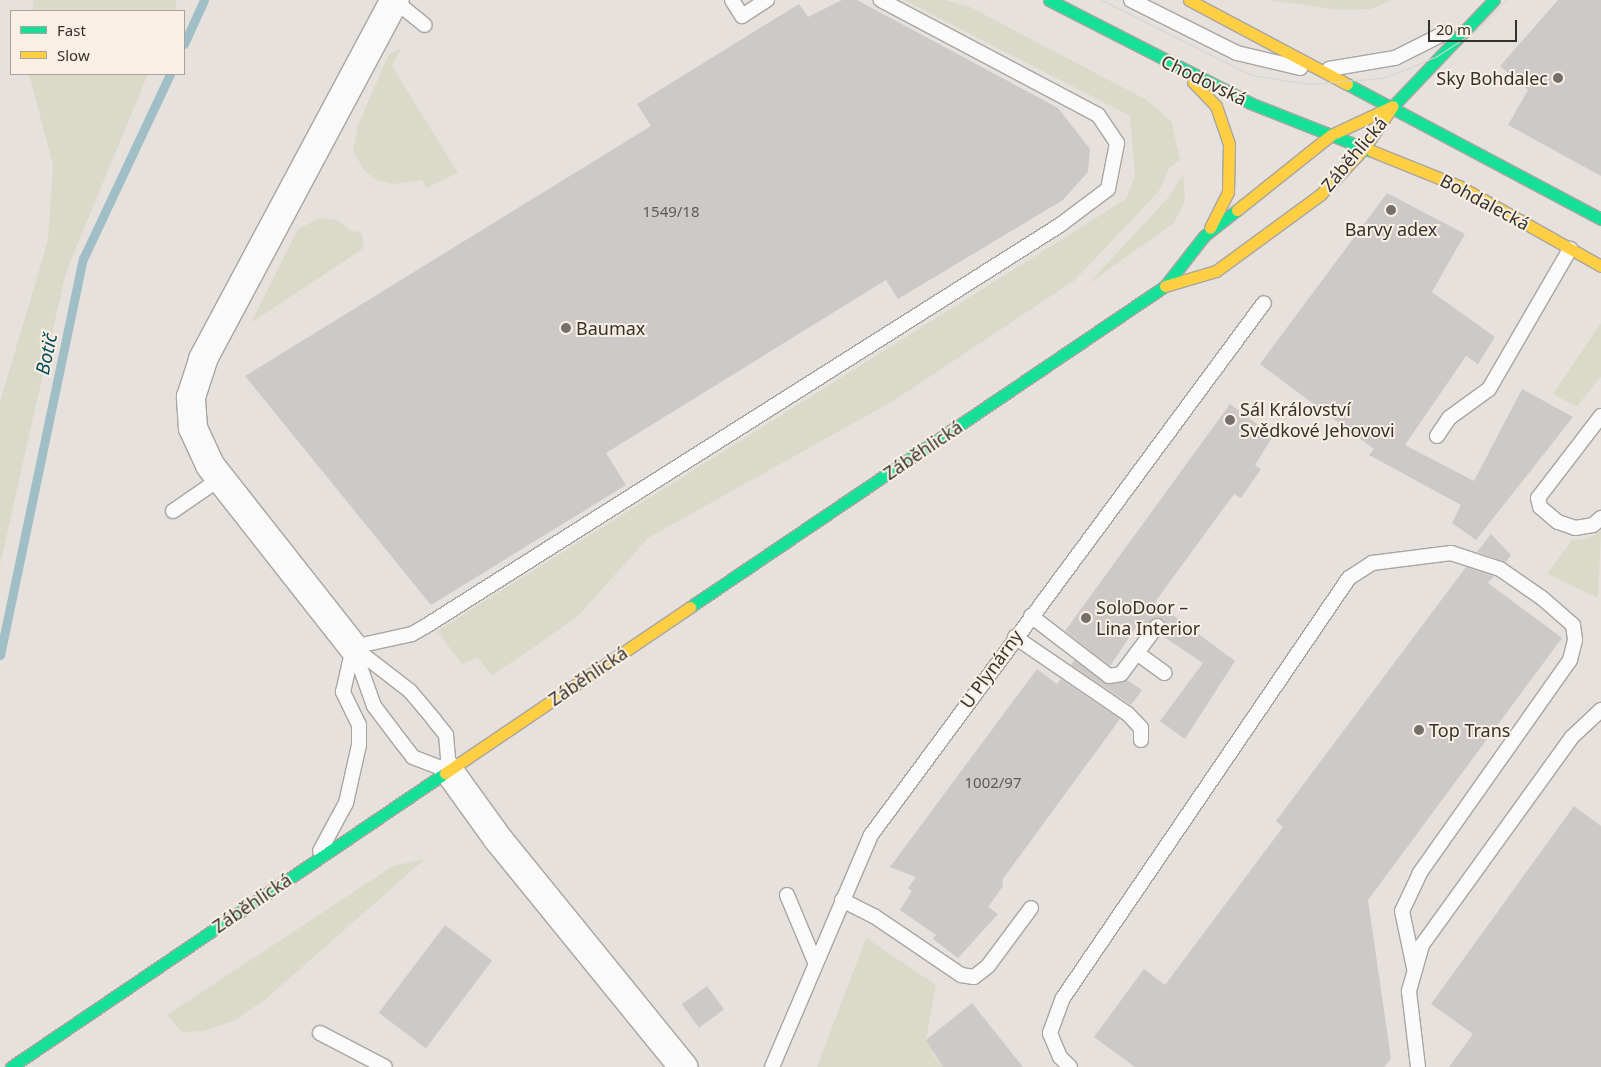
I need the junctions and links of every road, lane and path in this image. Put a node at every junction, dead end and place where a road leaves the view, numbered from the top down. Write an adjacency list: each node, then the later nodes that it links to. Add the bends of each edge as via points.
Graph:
1 (395, 0): 10 (lane); 24 (street, via 204,359 191,397 193,428)
2 (732, 0): 3 (lane, via 742,16)
3 (767, 0)
4 (880, 0): 30 (lane, via 1098,115 1117,143 1108,189 1060,225 426,626 412,634)
5 (1050, 0): 12 (street, Chodovská)
6 (1131, 0): 11 (lane, via 1237,53 1284,66)
7 (1189, 0): 11 (street)
8 (1486, 0): 11 (lane, via 1437,38 1410,52 1370,64)
9 (1494, 0): 13 (street)
10 (425, 25)
11 (1318, 68): 13 (street)
12 (1180, 69): 14 (street, Chodovská, via 1250,103); 17 (street, via 1216,106 1229,144 1228,192)
13 (1393, 106): 14 (street, Záběhlická); 15 (street, Záběhlická); 16 (street)
14 (1331, 135): 15 (street, Chodovská); 17 (street, Záběhlická)
15 (1365, 147): 18 (street, Bohdalecká, via 1459,186); 20 (street, Záběhlická, via 1320,195 1216,271)
16 (1601, 219)
17 (1204, 236): 20 (street, Záběhlická)
18 (1570, 248): 19 (street, Bohdalecká); 23 (lane, via 1489,389 1449,418)
19 (1601, 266)
20 (1165, 286): 35 (street, Záběhlická)
21 (1264, 303): 27 (lane, U Plynárny)
22 (1601, 416): 26 (lane, via 1538,498 1540,507 1558,522 1576,528 1593,525)
23 (1437, 436)
24 (221, 478): 25 (lane); 30 (street)
25 (174, 512)
26 (1601, 518)
27 (1030, 616): 29 (lane, U Plynárny); 31 (lane, via 1109,676 1121,674)
28 (1157, 626): 31 (lane)
29 (1015, 637): 34 (lane, via 1128,714 1141,728); 38 (lane, U Plynárny, via 871,835)
30 (353, 647): 35 (lane, via 410,691 446,735); 35 (lane, via 374,706 413,757); 36 (lane, via 343,692 359,725 359,745 346,803)
31 (1136, 653): 32 (lane)
32 (1165, 673)
33 (1601, 710): 41 (lane, via 1572,737 1422,945)
34 (1141, 740)
35 (449, 771): 36 (street, Záběhlická); 45 (street, via 498,839)
36 (315, 861): 43 (street, Záběhlická)
37 (788, 895): 40 (lane)
38 (842, 900): 39 (lane, via 874,916 961,975 974,977 988,966); 40 (lane, U Plynárny)
39 (1031, 908)
40 (815, 962): 46 (lane, U Plynárny)
41 (1414, 968): 47 (lane, via 1402,911 1420,872 1570,660 1575,640 1572,625 1542,598 1500,569 1451,553 1372,563 1349,578 1063,998 1050,1033 1060,1056); 48 (lane, via 1409,1001)
42 (320, 1033): 44 (lane)
43 (10, 1067)
44 (385, 1067)
45 (683, 1067)
46 (772, 1067)
47 (1070, 1067)
48 (1418, 1067)

